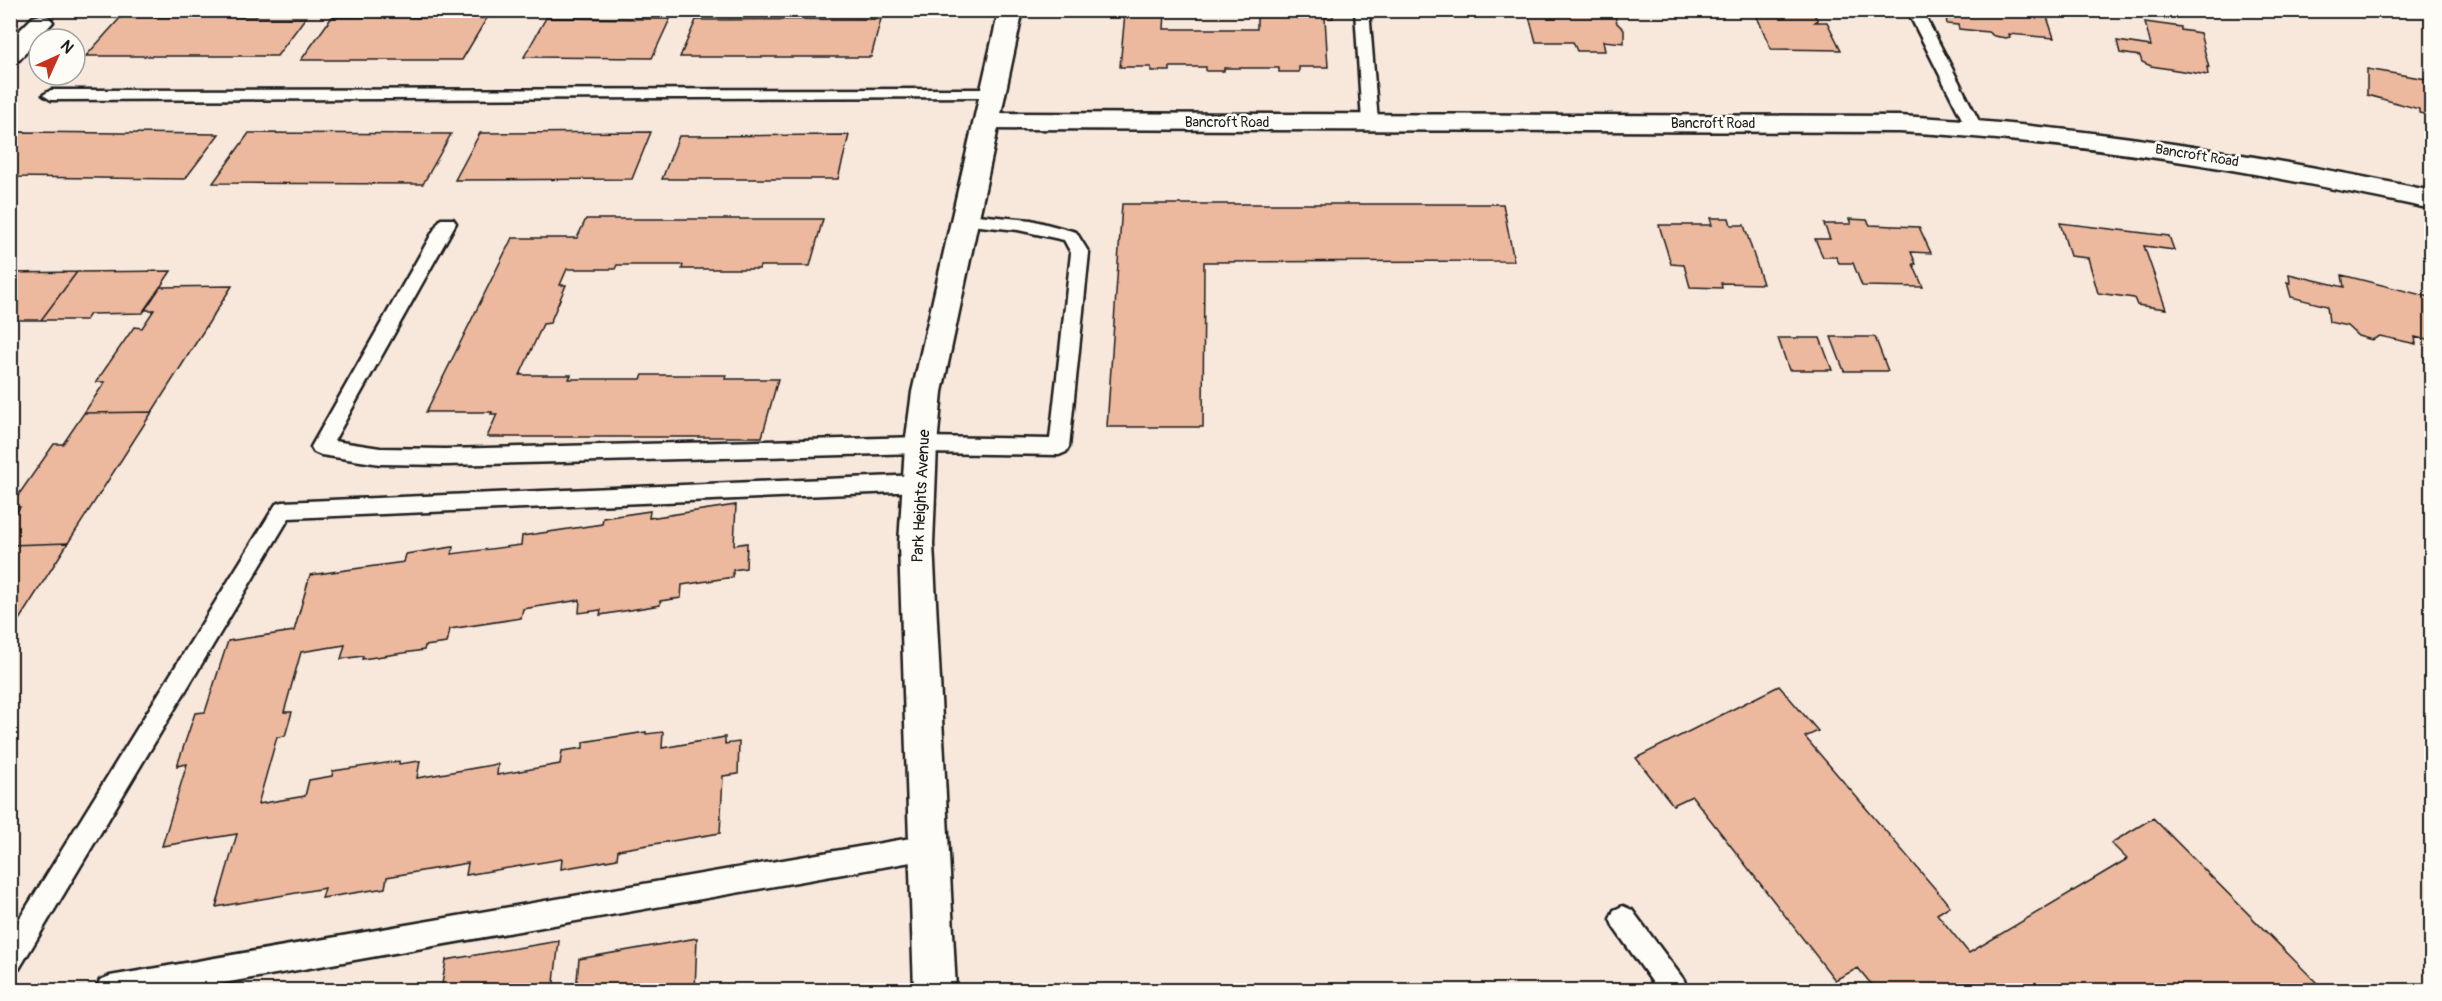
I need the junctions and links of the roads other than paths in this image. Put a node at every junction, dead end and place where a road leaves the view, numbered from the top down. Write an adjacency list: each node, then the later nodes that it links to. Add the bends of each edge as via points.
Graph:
1 (1011, 10): 7 (street, Park Heights Avenue)
2 (1362, 10): 8 (lane)
3 (1914, 10): 9 (lane)
4 (10, 22): 5 (street, via 41,22)
5 (10, 55)
6 (51, 95): 7 (lane)
7 (990, 107): 8 (street, Bancroft Road); 11 (street, Park Heights Avenue)
8 (1370, 122): 9 (street, Bancroft Road)
9 (1974, 127): 10 (street, Bancroft Road, via 2262,165)
10 (2432, 200)
11 (966, 220): 13 (street, Park Heights Avenue, via 927,392); 13 (lane, via 1042,227 1070,236 1080,253 1059,447)
12 (447, 223): 13 (lane, via 321,447 380,456 445,457)
13 (921, 445): 14 (street, Park Heights Avenue)
14 (920, 483): 15 (street, Park Heights Avenue, via 916,544); 17 (lane, via 283,510)
15 (928, 846): 18 (lane); 19 (street, Park Heights Avenue)
16 (1623, 919): 20 (lane)
17 (10, 960)
18 (110, 990)
19 (935, 990)
20 (1674, 990)

